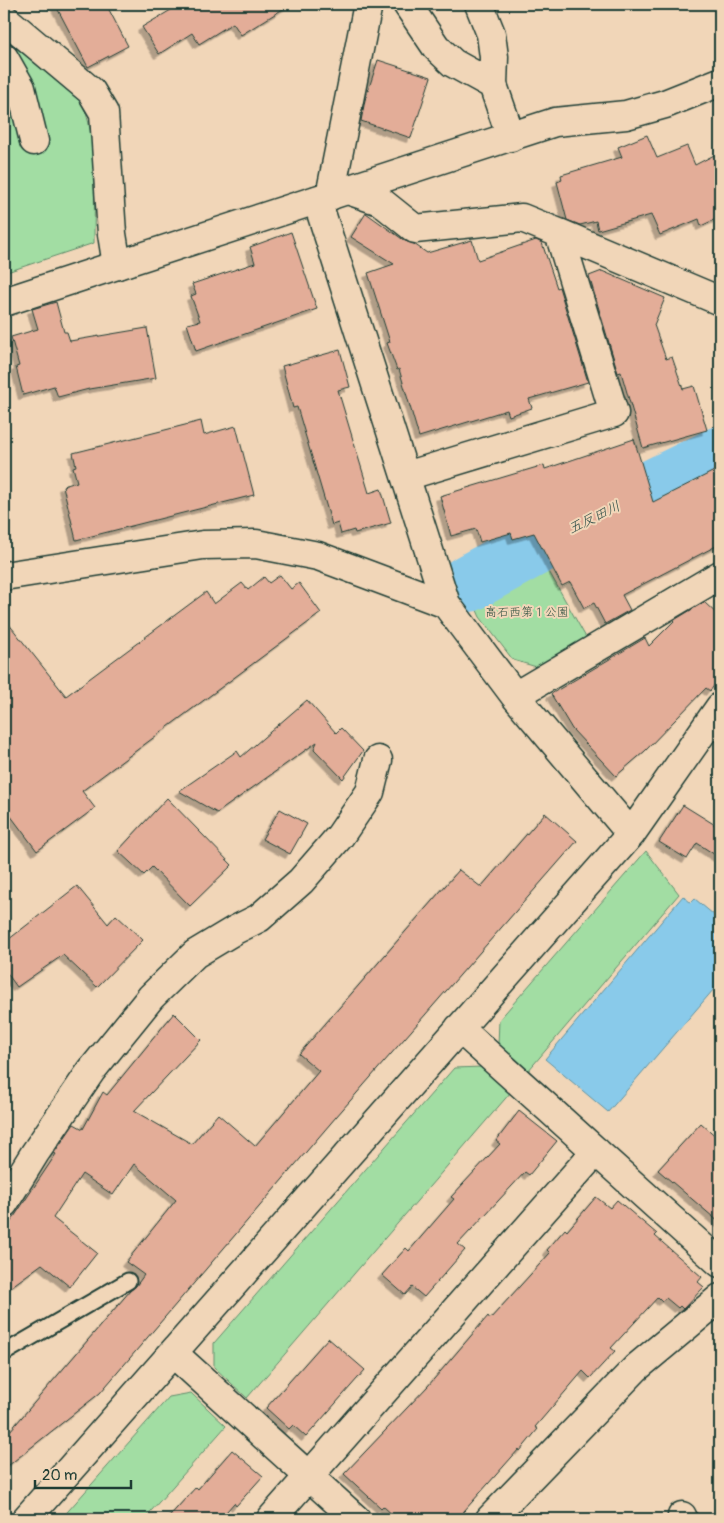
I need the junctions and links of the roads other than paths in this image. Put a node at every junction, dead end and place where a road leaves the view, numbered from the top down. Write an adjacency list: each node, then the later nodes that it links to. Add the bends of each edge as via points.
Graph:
1 (368, 4): 10 (street)
2 (407, 4): 7 (street, via 436,47 453,63)
3 (479, 4): 7 (street, via 491,34)
4 (4, 18): 12 (street, via 90,91 104,113 111,225)
5 (4, 58): 9 (street, via 21,88)
6 (720, 82): 8 (street, via 665,104 626,115 555,122)
7 (493, 85): 8 (street)
8 (511, 137): 10 (street)
9 (34, 141)
10 (332, 195): 11 (street, via 380,201 415,229 522,218); 12 (street); 15 (street)
11 (559, 233): 13 (street); 15 (street, via 614,413)
12 (117, 265): 14 (street)
13 (720, 301)
14 (4, 302)
15 (406, 476): 18 (street)
16 (720, 575): 19 (street)
17 (4, 576): 18 (street, via 203,545 256,544 318,556)
18 (446, 604): 19 (street)
19 (516, 696): 22 (street)
20 (720, 707): 22 (street)
21 (378, 760): 25 (street, via 370,792 340,836 301,881 259,918 195,954 152,997 91,1071)
22 (631, 834): 23 (street)
23 (459, 1028): 24 (street); 30 (street)
24 (596, 1152): 26 (street); 31 (street)
25 (4, 1203)
26 (720, 1263)
27 (128, 1281): 29 (lane)
28 (720, 1298): 35 (street, via 636,1368)
29 (4, 1353)
30 (172, 1353): 31 (street); 32 (street)
31 (309, 1476): 33 (street); 34 (street)
32 (26, 1519)
33 (271, 1519)
34 (356, 1519)
35 (490, 1519)

